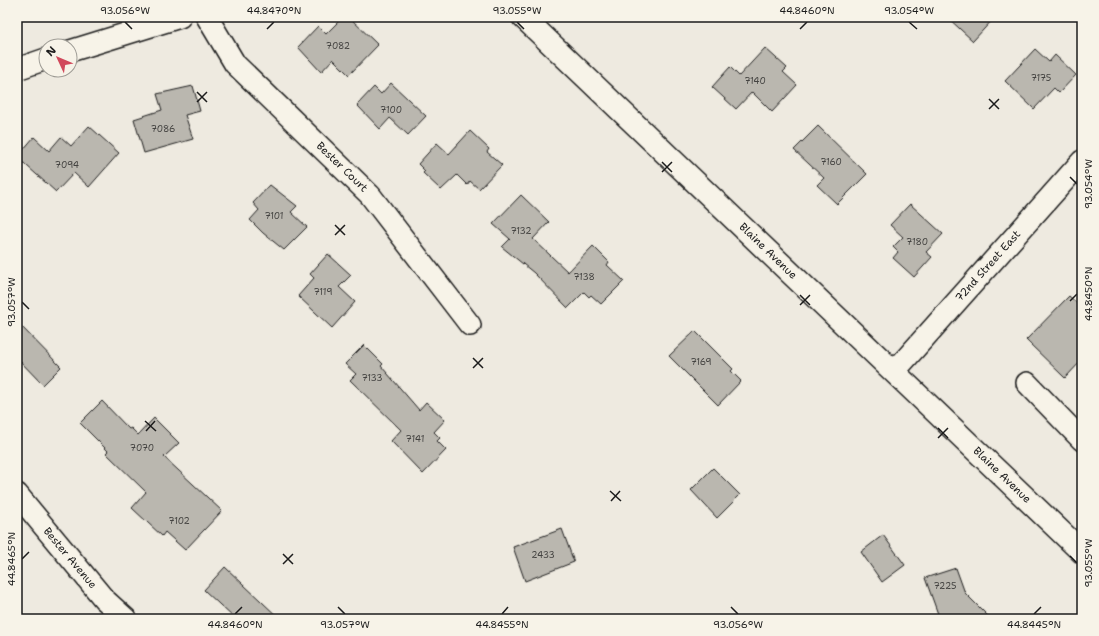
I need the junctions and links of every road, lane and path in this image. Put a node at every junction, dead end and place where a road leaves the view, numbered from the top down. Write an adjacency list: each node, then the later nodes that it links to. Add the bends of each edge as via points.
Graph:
1 (180, 17): 4 (street)
2 (207, 17): 8 (street, Bester Court, via 235,64 370,195)
3 (523, 17): 9 (street, Blaine Avenue)
4 (78, 49)
5 (38, 62): 6 (street)
6 (17, 69)
7 (1082, 161): 9 (street, 72nd Street East)
8 (470, 325)
9 (894, 372): 13 (street, Blaine Avenue)
10 (1027, 383): 11 (street)
11 (1082, 440)
12 (17, 494): 14 (street, Bester Avenue, via 104,599)
13 (1082, 552)
14 (126, 619)

